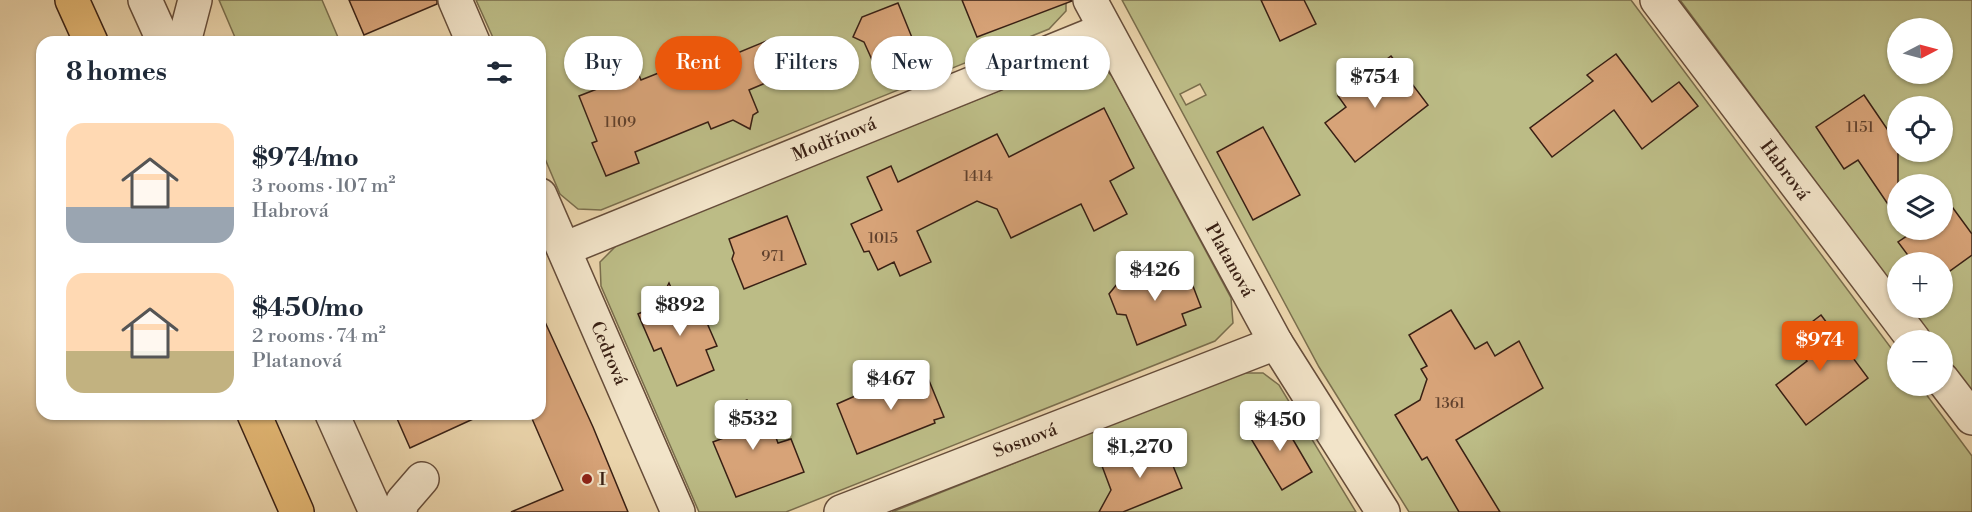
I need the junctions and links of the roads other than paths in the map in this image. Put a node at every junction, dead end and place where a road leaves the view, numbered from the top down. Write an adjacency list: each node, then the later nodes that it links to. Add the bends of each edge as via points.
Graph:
1 (72, 0): 8 (main road)
2 (145, 0): 9 (street)
3 (195, 0): 10 (street)
4 (455, 0): 11 (street)
5 (1090, 0): 7 (street, Platanová)
6 (1657, 0): 14 (street, Habrová)
7 (1104, 30): 13 (street, Modřínová); 15 (street, Platanová)
8 (88, 36)
9 (161, 36)
10 (186, 36)
11 (470, 36)
12 (546, 208): 13 (street, Cedrová)
13 (564, 249): 24 (street, Cedrová)
14 (1906, 330)
15 (1276, 342): 25 (street, Sosnová); 26 (street, Platanová)
16 (1953, 393): 17 (street)
17 (1972, 418)
18 (257, 420): 21 (main road)
19 (335, 420): 22 (street)
20 (422, 479): 23 (street, via 403,501)
21 (297, 512)
22 (376, 512)
23 (399, 512)
24 (678, 512)
25 (841, 512)
26 (1383, 512)

